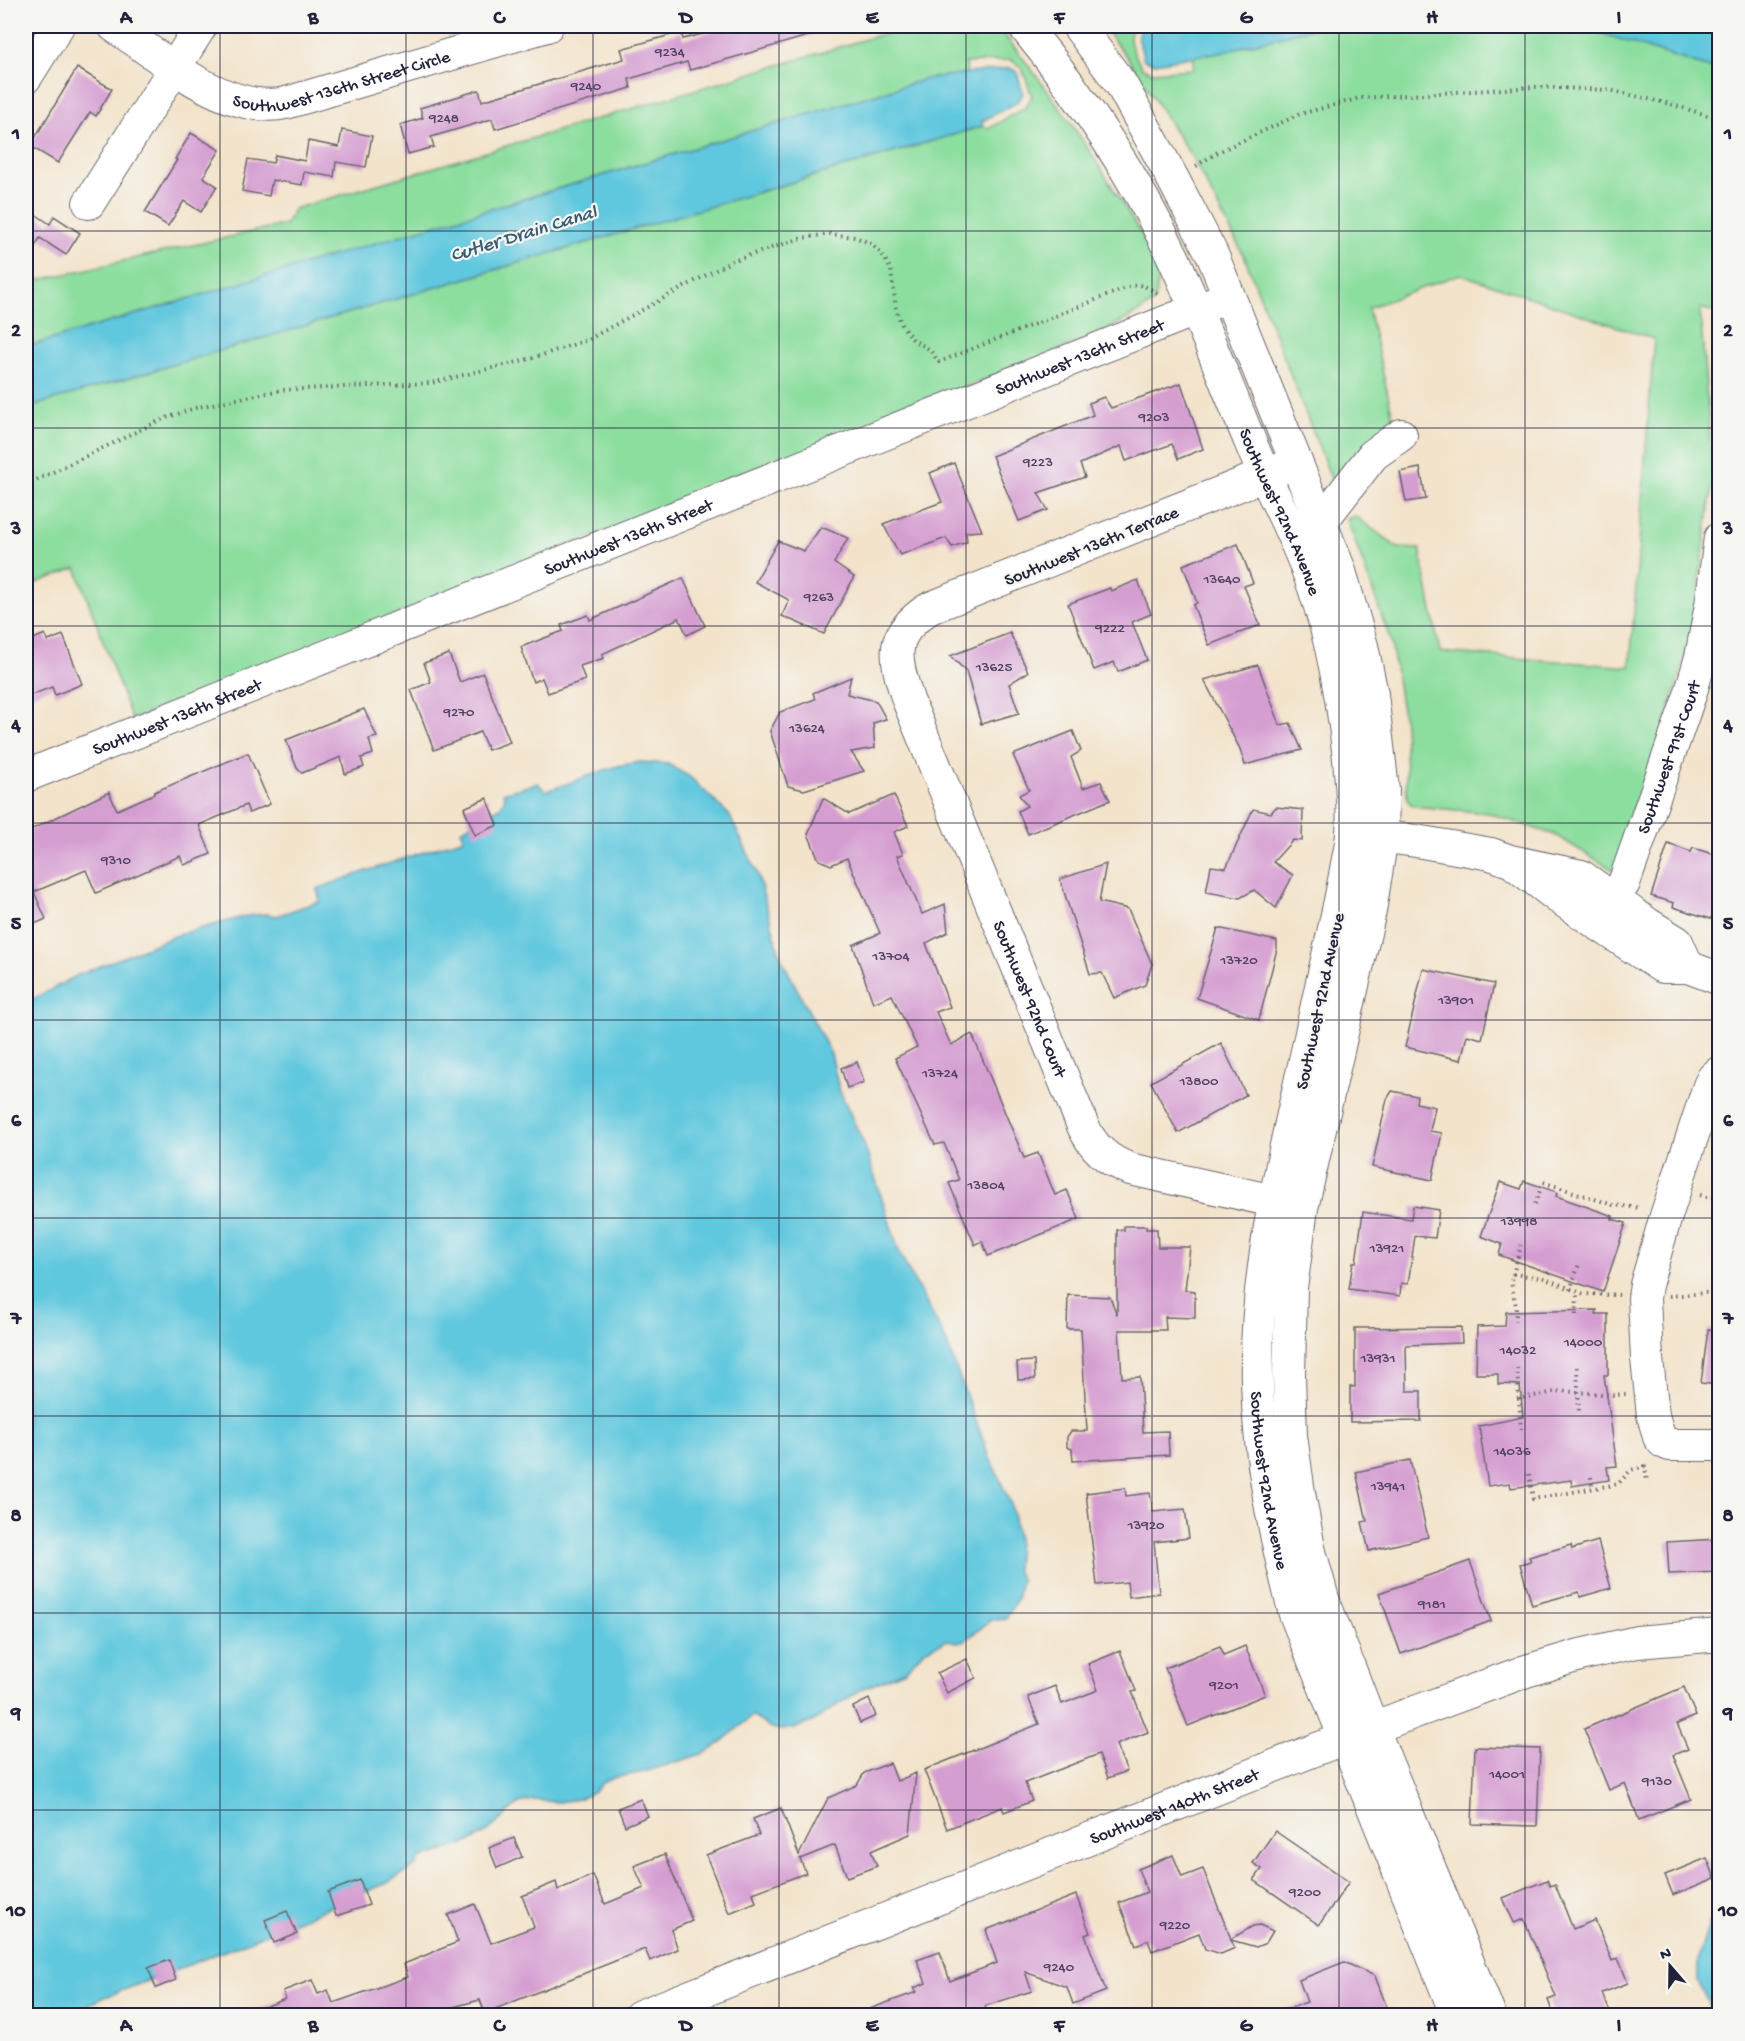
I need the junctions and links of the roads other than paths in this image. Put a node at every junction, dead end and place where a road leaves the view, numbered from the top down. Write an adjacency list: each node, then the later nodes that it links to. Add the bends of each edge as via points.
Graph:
1 (58, 26): 8 (street)
2 (114, 26): 7 (street, Southwest 136th Street Circle)
3 (201, 26): 7 (street)
4 (547, 26): 7 (street, Southwest 136th Street Circle, via 276,105 246,103)
5 (1024, 26): 11 (street, Southwest 92nd Avenue, via 1126,171 1173,258)
6 (1078, 26): 10 (street, Southwest 92nd Avenue, via 1120,84 1207,244)
7 (175, 68): 9 (street)
8 (26, 77)
9 (89, 203)
10 (1230, 296): 11 (street, Southwest 136th Street); 13 (street, Southwest 92nd Avenue)
11 (1194, 309): 14 (street, Southwest 92nd Avenue); 18 (street, Southwest 136th Street)
12 (1401, 435): 15 (street, via 1373,455)
13 (1297, 462): 14 (street, Southwest 136th Terrace); 15 (street, Southwest 92nd Avenue)
14 (1264, 475): 17 (street, Southwest 136th Terrace, via 930,608 907,626); 19 (street, Southwest 92nd Avenue, via 1307,570 1332,648 1352,781)
15 (1321, 522): 19 (street, Southwest 92nd Avenue, via 1362,646 1372,694 1383,790)
16 (1719, 538): 20 (street, Southwest 91st Court, via 1709,621 1692,685)
17 (898, 644): 23 (street, Southwest 92nd Court, via 908,700 1090,1140 1107,1158 1130,1169)
18 (26, 776)
19 (1367, 835): 20 (street, via 1491,854 1581,876); 23 (street, Southwest 92nd Avenue, via 1340,905)
20 (1616, 913): 21 (street, via 1677,942 1688,967)
21 (1719, 979)
22 (1719, 1072): 24 (street, via 1709,1086 1644,1298 1650,1390 1659,1437 1670,1445)
23 (1289, 1205): 26 (street, Southwest 92nd Avenue, via 1291,1436 1309,1548)
24 (1719, 1445)
25 (1719, 1635): 26 (street, Southwest 140th Street, via 1637,1642 1560,1661)
26 (1359, 1733): 27 (street, Southwest 140th Street); 28 (street, Southwest 92nd Avenue); 29 (street, Southwest 92nd Avenue)
27 (640, 2016)
28 (1456, 2016)
29 (1490, 2016)

